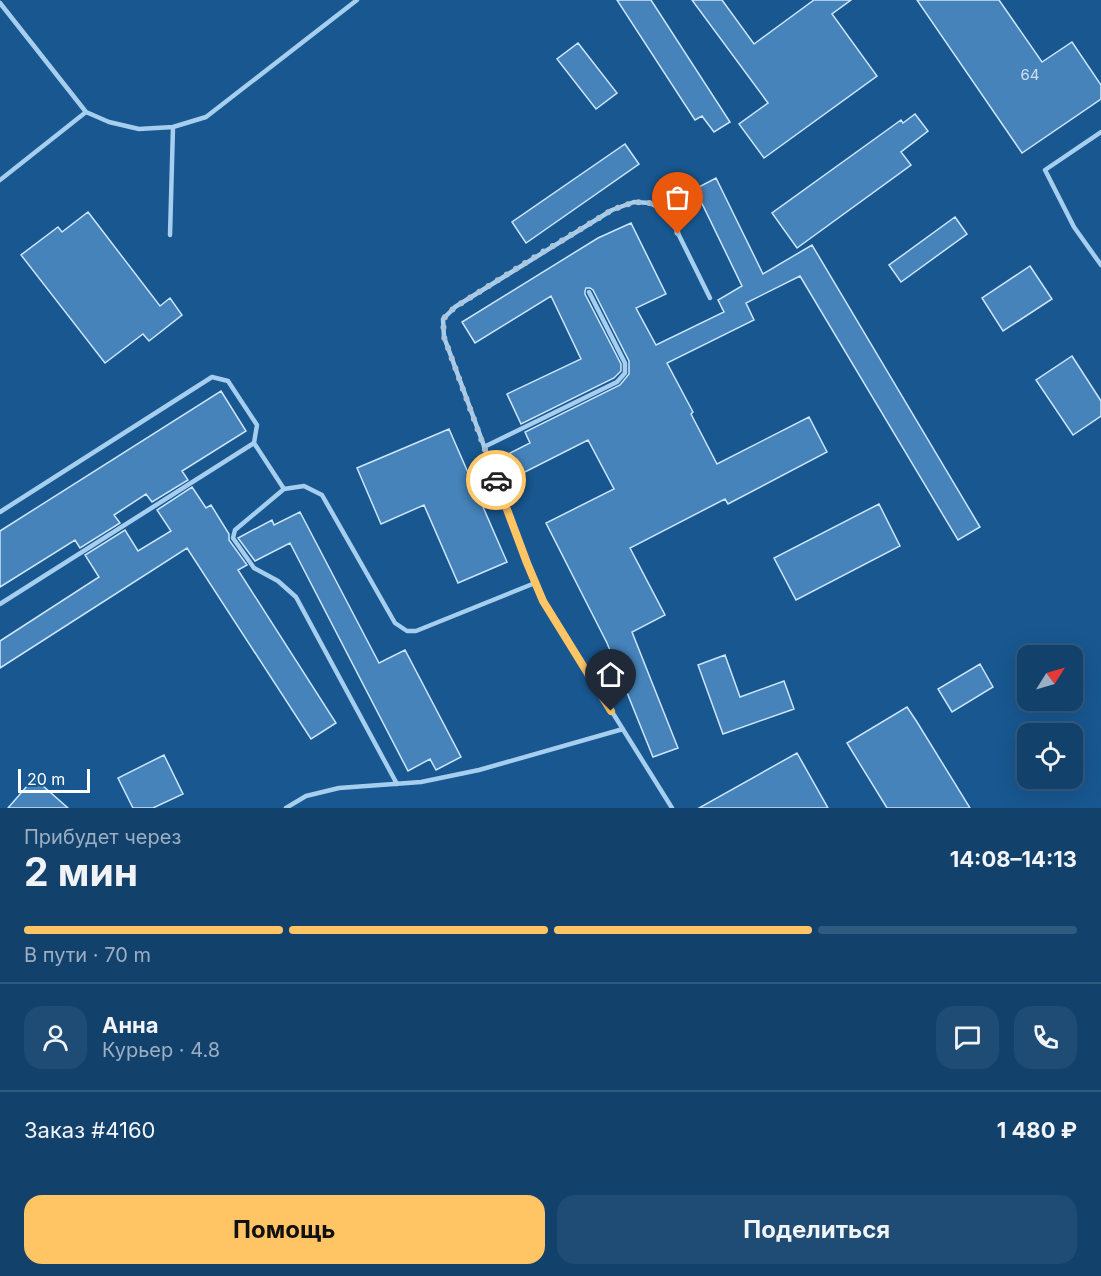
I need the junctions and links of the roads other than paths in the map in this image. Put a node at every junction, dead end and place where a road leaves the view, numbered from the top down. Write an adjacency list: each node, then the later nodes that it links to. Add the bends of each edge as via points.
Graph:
1 (357, 0): 4 (lane, via 206,117)
2 (0, 3): 3 (lane)
3 (87, 112): 4 (lane, via 139,129); 6 (lane)
4 (173, 127): 7 (lane)
5 (1101, 132): 8 (lane, via 1045,170 1074,227)
6 (0, 180)
7 (170, 235)
8 (1101, 265)
9 (589, 292): 12 (lane, via 625,363 625,373 617,382)
10 (710, 298): 12 (lane, via 668,213 650,203 634,202 612,210 455,307 443,319 444,337)
11 (254, 443): 13 (lane); 14 (lane, via 256,425 251,416 228,381 212,377); 16 (lane)
12 (484, 447): 15 (lane)
13 (284, 489): 15 (lane, via 304,486 322,495 395,622 407,631 416,631); 18 (lane, via 235,530 233,538 254,568 278,580 296,597)
14 (0, 512)
15 (535, 583): 17 (lane)
16 (0, 604)
17 (622, 729): 18 (lane, via 479,770); 20 (lane)
18 (397, 784): 19 (lane, via 339,788 306,796)
19 (286, 808)
20 (672, 808)

